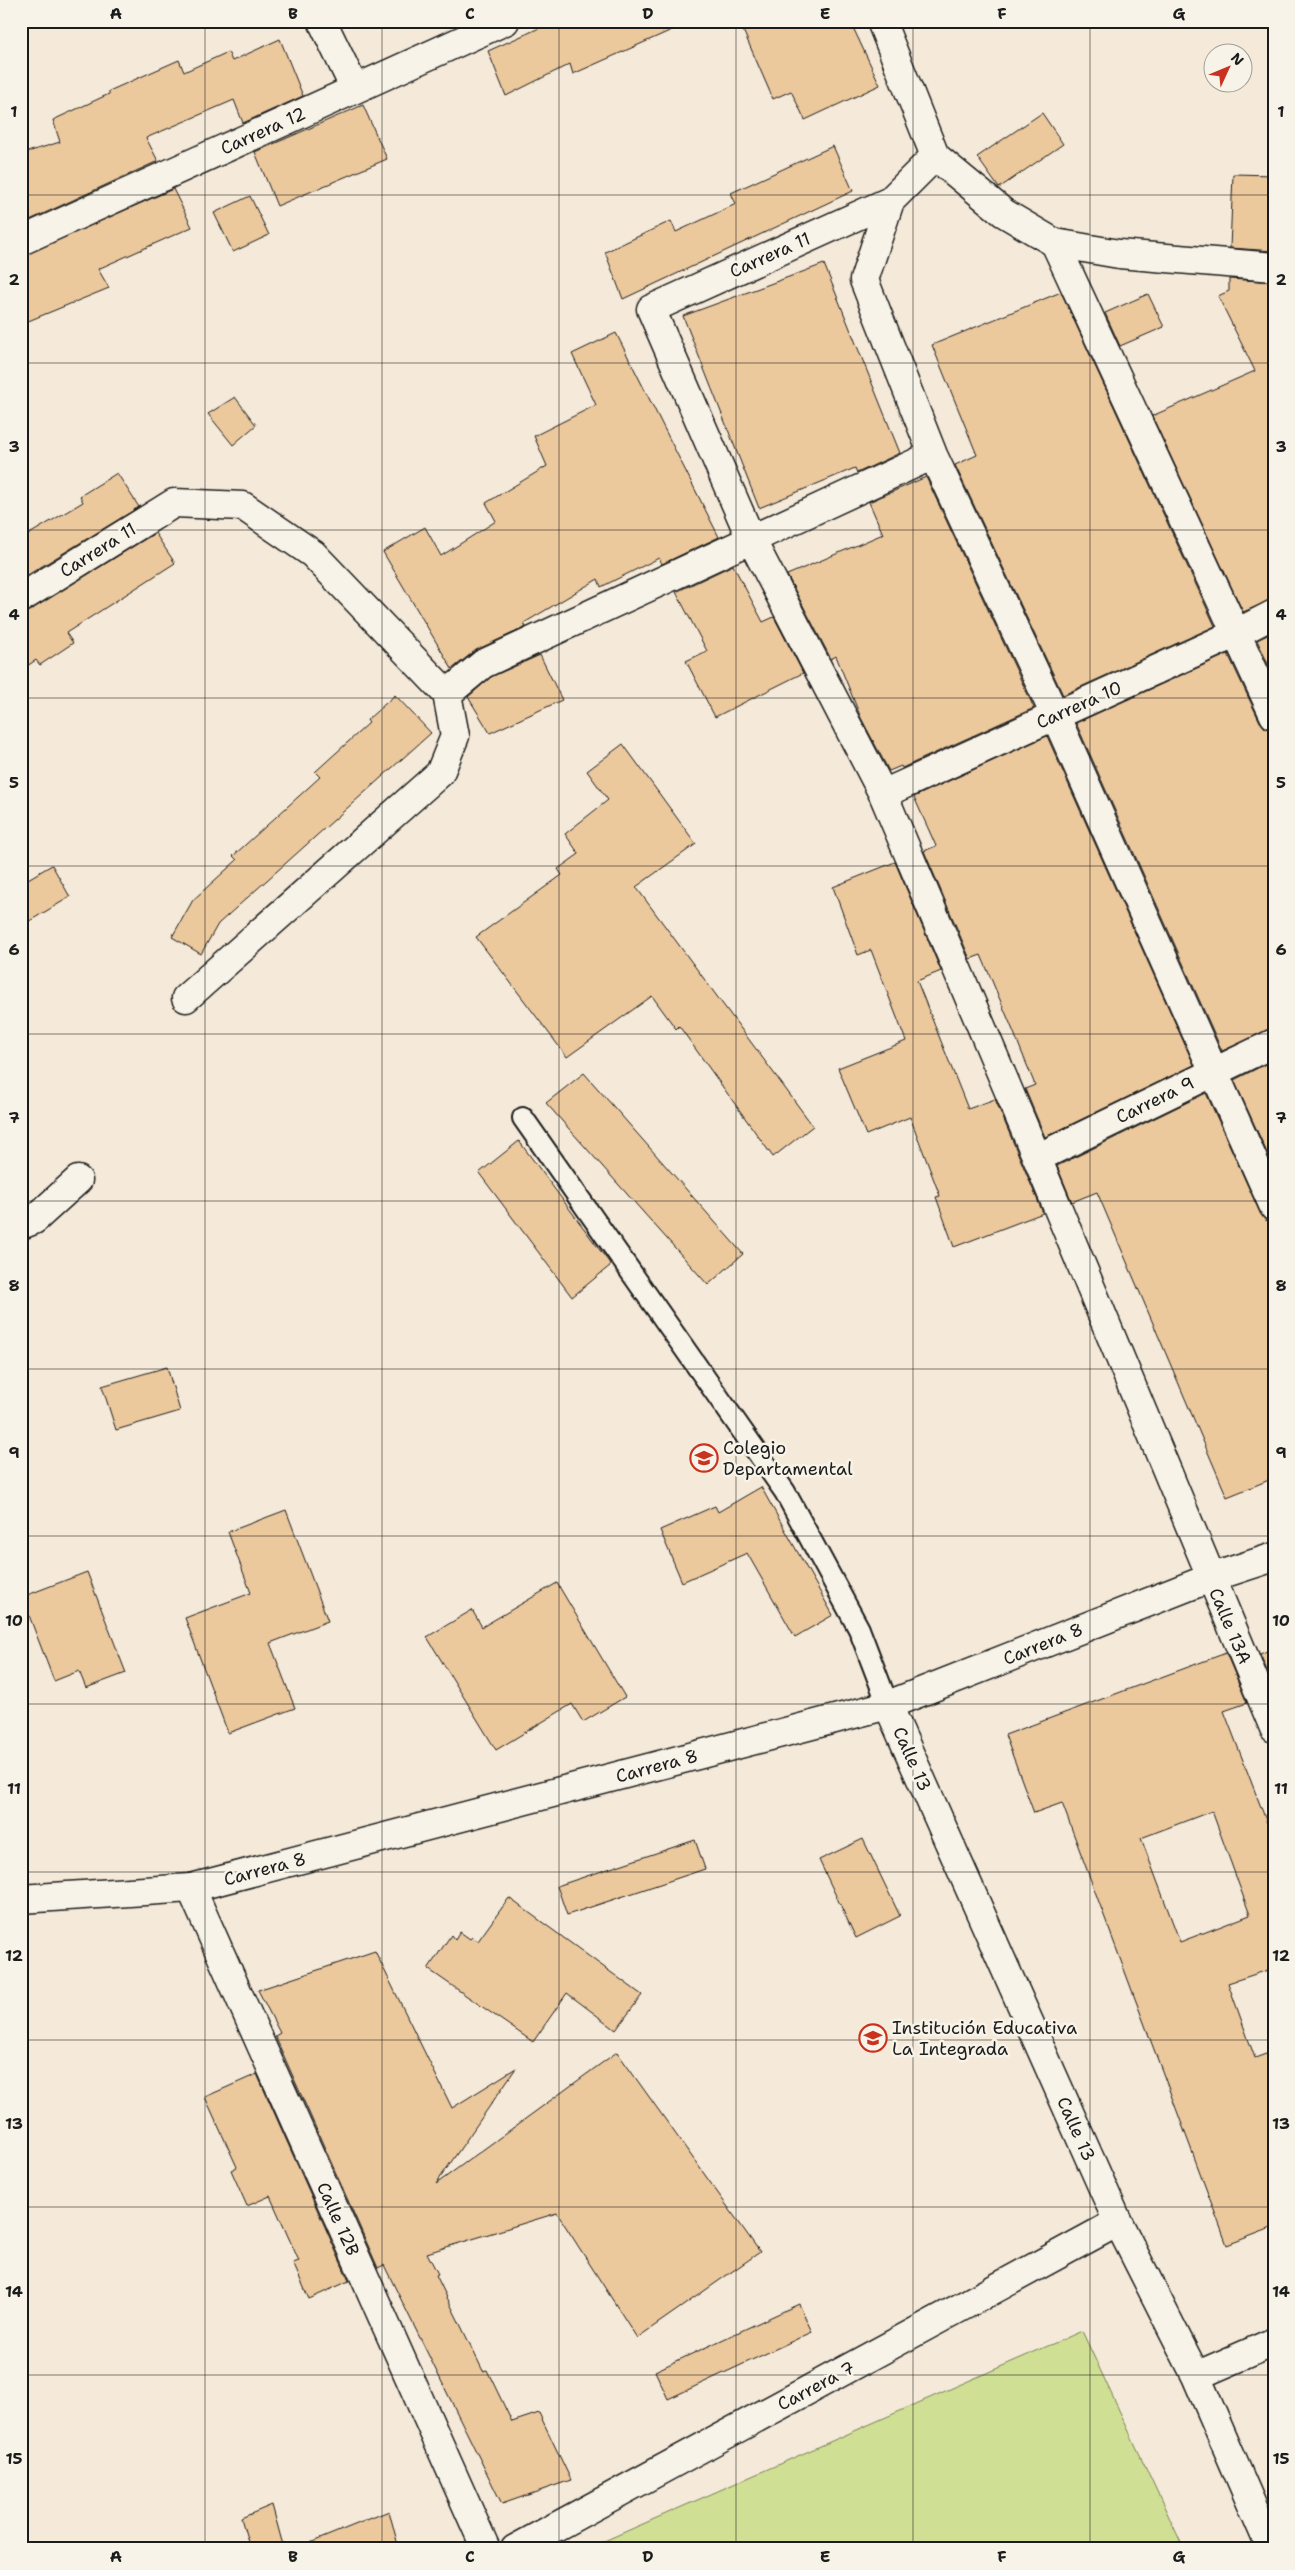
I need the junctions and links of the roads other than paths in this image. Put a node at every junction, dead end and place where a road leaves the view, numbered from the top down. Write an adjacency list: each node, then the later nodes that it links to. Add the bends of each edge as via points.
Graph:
1 (322, 21): 4 (street)
2 (505, 21): 4 (street, Carrera 12)
3 (881, 21): 5 (street)
4 (356, 89): 7 (street, Carrera 12)
5 (935, 156): 6 (street); 8 (street, via 1004,213)
6 (890, 200): 10 (street, Carrera 11); 11 (street, via 864,280)
7 (21, 241)
8 (1055, 244): 9 (street, via 1120,254); 15 (street)
9 (1274, 267)
10 (651, 309): 12 (street, Calle 13A)
11 (933, 455): 12 (street); 17 (street)
12 (751, 538): 16 (street, via 484,664); 19 (street, Calle 13A)
13 (21, 598): 16 (street, Carrera 11, via 174,503 243,506 313,554)
14 (1274, 614): 15 (street, Carrera 10)
15 (1237, 633): 17 (street, Carrera 10); 18 (street)
16 (447, 694): 20 (street, via 455,736 440,773)
17 (1055, 715): 19 (street, Carrera 10); 22 (street)
18 (1274, 715)
19 (883, 794): 24 (street, Calle 13A)
20 (186, 998)
21 (1274, 1043): 22 (street, Carrera 9)
22 (1214, 1071): 24 (street, Carrera 9); 26 (street)
23 (524, 1118): 30 (lane, via 785,1492 859,1629)
24 (1037, 1158): 29 (street, Calle 13A)
25 (78, 1180): 27 (street, via 34,1220)
26 (1274, 1207)
27 (21, 1225)
28 (1274, 1557): 29 (street, Carrera 8)
29 (1210, 1578): 30 (street, Carrera 8); 31 (street, Calle 13A)
30 (888, 1705): 32 (street, Carrera 8); 34 (street, Calle 13)
31 (1274, 1728)
32 (190, 1888): 33 (street, Carrera 8); 37 (street, Calle 12B)
33 (21, 1898)
34 (1118, 2222): 36 (street, Calle 13); 38 (street, Carrera 7)
35 (1274, 2342): 36 (street)
36 (1196, 2376): 39 (street, Calle 13)
37 (486, 2549)
38 (515, 2549)
39 (1272, 2549)

